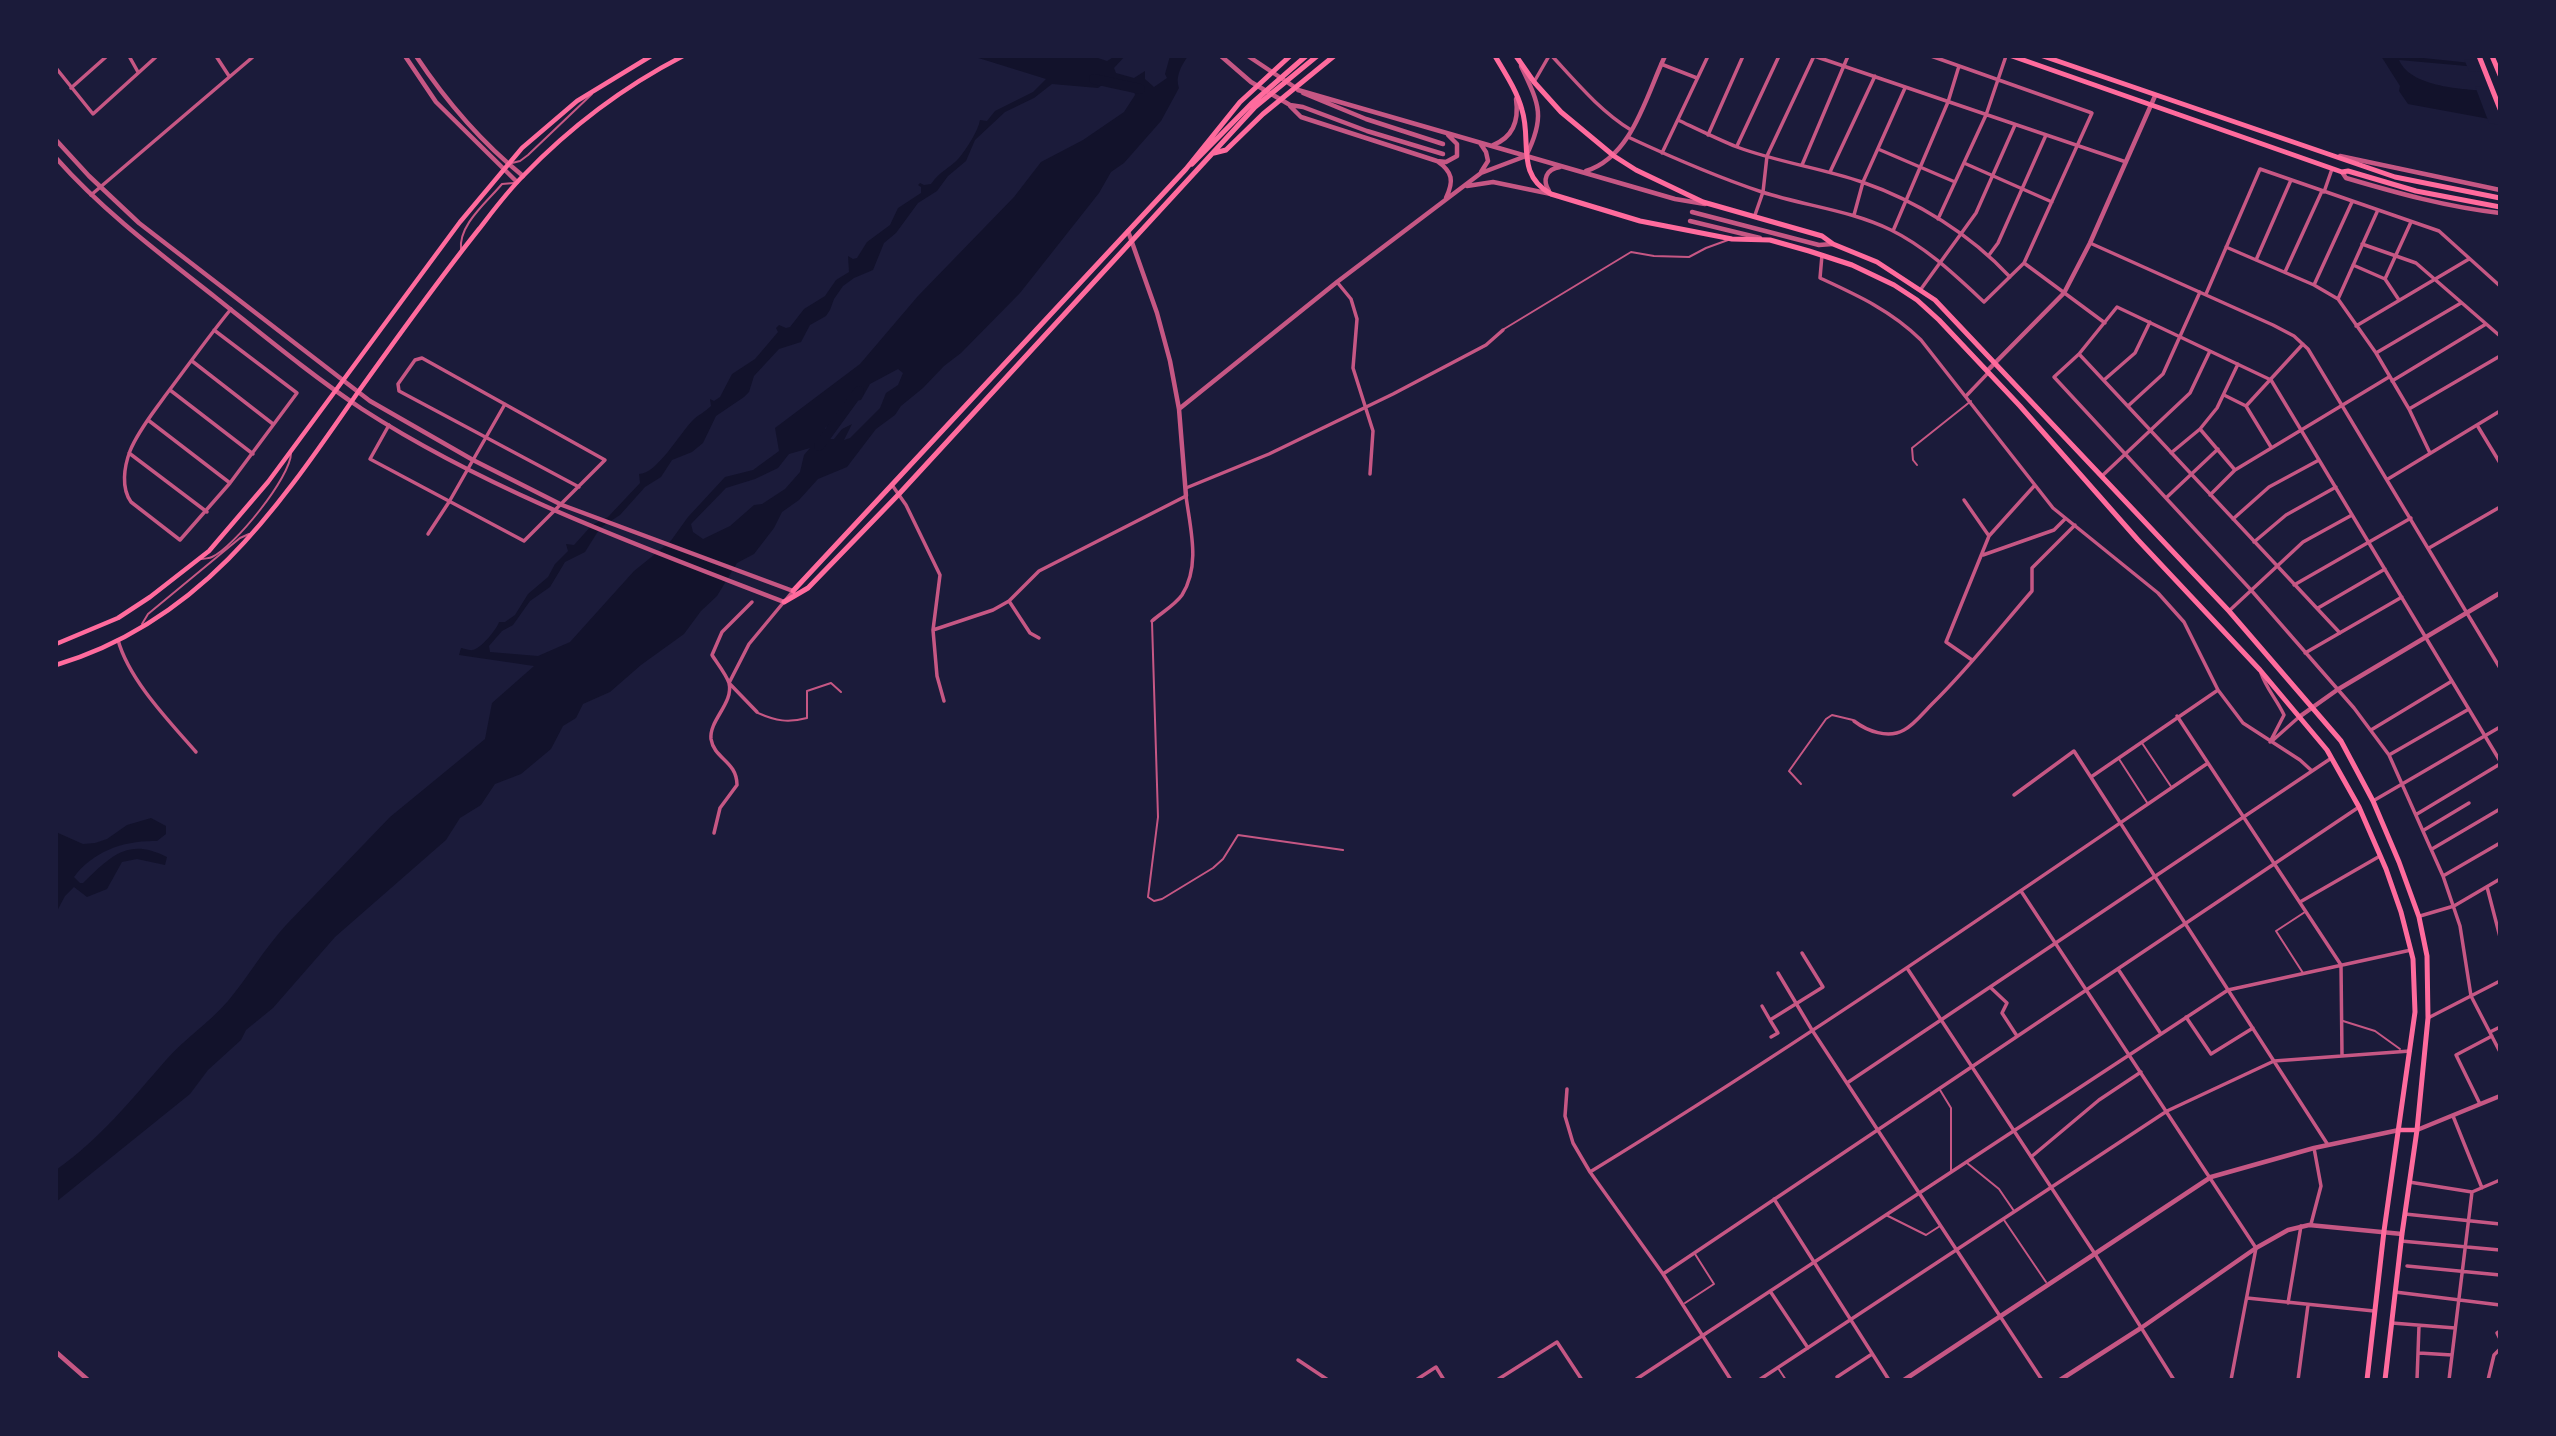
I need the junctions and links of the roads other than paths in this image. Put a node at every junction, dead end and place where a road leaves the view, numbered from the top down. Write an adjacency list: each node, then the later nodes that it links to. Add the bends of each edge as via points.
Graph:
1 (107, 56): 43 (street)
2 (129, 56): 35 (street)
3 (157, 56): 35 (street)
4 (216, 56): 37 (street)
5 (254, 56): 37 (street)
6 (405, 56): 84 (street, via 436,102)
7 (416, 56): 78 (street, via 442,95)
8 (651, 56): 42 (main road)
9 (683, 56): 90 (main road, via 609,100)
10 (1221, 56): 49 (street, via 1251,82)
11 (1248, 56): 45 (street)
12 (1290, 56): 82 (main road, via 1240,102)
13 (1306, 56): 82 (main road)
14 (1317, 56): 67 (main road, via 1255,107)
15 (1334, 56): 67 (main road, via 1226,150)
16 (1495, 56): 46 (main road)
17 (1550, 56): 41 (street); 55 (street)
18 (1665, 56): 31 (street)
19 (1708, 56): 39 (street)
20 (1743, 56): 57 (street)
21 (1779, 56): 65 (street)
22 (1814, 56): 32 (street); 73 (street)
23 (1848, 56): 32 (street)
24 (1931, 56): 33 (street)
25 (2006, 56): 40 (street)
26 (2012, 56): 50 (main road)
27 (2043, 56): 47 (main road)
28 (2479, 56): 51 (main road)
29 (2492, 56): 36 (main road)
30 (1517, 58): 41 (main road); 71 (street, via 1537,102 1539,119)
31 (1661, 64): 39 (street); 55 (street)
32 (1845, 66): 38 (street); 79 (street)
33 (1959, 66): 40 (street); 48 (street)
34 (56, 68): 43 (street)
35 (138, 72): 43 (street, via 93,114)
36 (2500, 75)
37 (229, 76): 95 (street)
38 (1875, 76): 44 (street); 86 (street)
39 (1697, 78): 53 (street)
40 (1998, 79): 52 (street); 64 (street, via 2092,113)
41 (1534, 82): 72 (main road, via 1560,112)
42 (600, 86): 78 (main road, via 544,128); 78 (lane, via 528,155)
43 (71, 88)
44 (1905, 88): 48 (street); 66 (street)
45 (1298, 90): 56 (street); 62 (street, via 1355,115)
46 (1515, 94): 63 (street, via 1517,122 1506,138); 71 (main road, via 1523,111)
47 (2155, 96): 50 (street); 70 (main road)
48 (1948, 102): 52 (street); 81 (street)
49 (1290, 105): 69 (street); 75 (street, via 1301,117)
50 (2152, 105): 76 (street); 83 (main road)
51 (2500, 109)
52 (1986, 116): 54 (street); 77 (street)
53 (1678, 120): 57 (street); 68 (street)
54 (2015, 125): 58 (street); 89 (street)
55 (1631, 130): 59 (street)
56 (1446, 133): 61 (street); 75 (street, via 1458,152 1446,162)
57 (1708, 135): 65 (street)
58 (2046, 135): 64 (street); 97 (street)
59 (1628, 137): 68 (street); 72 (street)
60 (56, 140): 95 (street)
61 (1480, 143): 63 (street); 88 (street, via 1488,161)
62 (1443, 144)
63 (1493, 146): 71 (street)
64 (2077, 146): 76 (street); 106 (street)
65 (1737, 147): 73 (street)
66 (1878, 149): 81 (street); 93 (street)
67 (1214, 153): 121 (main road)
68 (1662, 153): 101 (street)
69 (1443, 154)
70 (2336, 155): 99 (street); 103 (main road, via 2395,177)
71 (1526, 156): 80 (street); 88 (street); 100 (main road, via 1537,184)
72 (1614, 156): 85 (street); 108 (main road, via 1676,191)
73 (1768, 156): 79 (street); 101 (street)
74 (56, 158): 102 (street)
75 (1437, 161): 105 (street, via 1447,168 1452,181)
76 (2126, 162): 124 (street)
77 (1964, 163): 89 (street); 94 (street)
78 (508, 164): 84 (main road); 90 (street)
79 (1802, 165): 86 (street)
80 (1569, 167): 85 (street); 100 (street, via 1548,172)
81 (1921, 168): 94 (street); 104 (street)
82 (1186, 169): 118 (main road)
83 (2332, 169): 87 (main road); 98 (street)
84 (502, 170): 92 (street); 169 (main road)
85 (1585, 172): 108 (street)
86 (1830, 172): 93 (street)
87 (2342, 172): 109 (main road); 112 (street, via 2346,178 2408,197)
88 (1481, 173): 96 (street)
89 (1994, 175): 97 (street); 120 (street)
90 (523, 176): 92 (main road)
91 (2291, 180): 98 (street); 127 (street, via 2260,169); 133 (street)
92 (517, 182): 128 (main road); 128 (lane, via 502,184 473,218 460,241)
93 (1863, 182): 104 (street); 114 (street)
94 (1955, 182): 115 (street)
95 (100, 187): 102 (street); 169 (street, via 139,223)
96 (1462, 187): 100 (street, via 1493,182); 105 (street)
97 (2022, 188): 106 (street); 130 (street)
98 (2323, 191): 107 (street); 137 (street)
99 (2500, 191)
100 (1549, 192): 122 (main road, via 1640,221)
101 (1763, 192): 113 (street); 114 (street)
102 (91, 195): 150 (street)
103 (2500, 198)
104 (1906, 200): 115 (street); 119 (street)
105 (1444, 202): 141 (street)
106 (2052, 202): 135 (street)
107 (2352, 202): 110 (street); 142 (street)
108 (1715, 206): 113 (main road)
109 (2500, 207)
110 (2377, 211): 117 (street); 126 (street)
111 (1692, 212): 125 (street, via 1819,245)
112 (2500, 214)
113 (1755, 215): 125 (main road, via 1822,236)
114 (1854, 215): 119 (street)
115 (1938, 219): 120 (street)
116 (1690, 221): 123 (street)
117 (2411, 222): 131 (street); 132 (street, via 2439,231)
118 (1128, 230): 121 (street); 214 (main road)
119 (1893, 231): 134 (street)
120 (1961, 235): 130 (street); 134 (street)
121 (1131, 239): 184 (street, via 1167,349); 219 (main road)
122 (1732, 239): 123 (main road); 156 (lane, via 1689,257 1631,252)
123 (1770, 240): 129 (main road)
124 (2090, 243): 145 (street); 146 (street)
125 (1833, 244): 144 (main road, via 1877,262)
126 (2362, 244): 131 (street); 136 (street)
127 (2226, 247): 133 (street); 146 (street)
128 (461, 251): 174 (main road)
129 (1822, 255): 167 (main road, via 1863,270 1917,300); 176 (street, via 1820,278 1865,298 1910,329)
130 (1989, 255): 138 (street)
131 (2396, 257): 139 (street); 140 (street, via 2416,263)
132 (2469, 259): 140 (street); 143 (street)
133 (2256, 260): 137 (street)
134 (1940, 263): 138 (street, via 1984,302); 144 (street)
135 (2024, 263): 138 (street); 145 (street)
136 (2353, 265): 139 (street); 147 (street)
137 (2284, 272): 142 (street)
138 (2010, 278)
139 (2385, 279): 148 (street)
140 (2434, 279): 148 (street); 149 (street)
141 (1337, 282): 181 (street, via 1351,299 1357,319 1353,368); 184 (street)
142 (2314, 285): 147 (street)
143 (2500, 286)
144 (1921, 289): 165 (main road)
145 (2064, 293): 152 (street); 165 (street)
146 (2203, 293): 158 (street); 159 (street)
147 (2338, 299): 154 (street)
148 (2399, 300): 154 (street)
149 (2461, 303): 153 (street); 162 (street)
150 (231, 309): 155 (street); 173 (street)
151 (2150, 322): 152 (street, via 2117,307); 158 (street); 171 (street, via 2135,353)
152 (2105, 323): 161 (street)
153 (2486, 324): 157 (street); 168 (street)
154 (2356, 326): 162 (street)
155 (214, 330): 164 (street); 188 (street, via 297,393)
156 (1503, 330): 181 (street, via 1456,362)
157 (2500, 336)
158 (2182, 337): 160 (street); 182 (street, via 2163,374)
159 (2303, 344): 170 (street); 180 (street)
160 (2210, 351): 166 (street); 192 (street, via 2190,393)
161 (2079, 354): 171 (street); 202 (street, via 2054,377)
162 (2376, 354): 168 (street)
163 (2500, 356): 185 (street)
164 (192, 361): 172 (street); 188 (street)
165 (1996, 362): 167 (street); 211 (main road)
166 (2238, 364): 170 (street); 175 (street)
167 (1989, 371): 176 (street); 267 (main road)
168 (2391, 379): 180 (street); 185 (street)
169 (342, 380): 173 (main road); 174 (street)
170 (2271, 380): 183 (street); 193 (street)
171 (2104, 381): 182 (street)
172 (170, 390): 187 (street); 201 (street)
173 (335, 390): 178 (street); 196 (main road)
174 (358, 393): 178 (main road); 203 (street)
175 (2224, 394): 183 (street); 191 (street)
176 (1967, 395): 177 (street)
177 (1971, 401): 206 (lane, via 1912,448); 215 (street)
178 (352, 402): 189 (street); 234 (main road)
179 (505, 404): 194 (street); 194 (street, via 422,358 415,360 398,384 399,391); 216 (street, via 605,460)
180 (2344, 404): 193 (street); 212 (street)
181 (1365, 406): 209 (street, via 1373,431); 218 (street, via 1326,428)
182 (2127, 406): 192 (street)
183 (2246, 406): 195 (street)
184 (1179, 409): 218 (street)
185 (2409, 409): 200 (street)
186 (2500, 411): 190 (street)
187 (148, 420): 198 (street); 213 (street)
188 (274, 424): 201 (street)
189 (389, 425): 207 (street); 224 (street, via 370,459)
190 (2477, 425): 200 (street); 205 (street)
191 (2200, 429): 197 (street); 199 (street)
192 (2150, 430): 199 (street); 202 (street)
193 (2301, 430): 195 (street); 204 (street)
194 (485, 438): 203 (street); 216 (street)
195 (2271, 447): 208 (street)
196 (291, 449): 241 (main road, via 237,521); 241 (lane, via 291,463 238,536 211,558)
197 (2218, 449): 208 (street); 210 (street)
198 (129, 453): 227 (street); 227 (street, via 126,495 180,540)
199 (2171, 453): 210 (street)
200 (2430, 453): 212 (street)
201 (253, 454): 213 (street)
202 (2125, 454): 211 (street); 222 (street)
203 (473, 460): 207 (street); 225 (street)
204 (2319, 460): 217 (street); 232 (street, via 2269,487)
205 (2500, 463)
206 (1917, 465)
207 (468, 469): 224 (street); 228 (street)
208 (2235, 470): 220 (street)
209 (1370, 474)
210 (2191, 474): 220 (street); 222 (street)
211 (2103, 475): 253 (main road)
212 (2388, 479): 230 (street)
213 (230, 483): 227 (street)
214 (892, 485): 219 (street); 246 (main road)
215 (2035, 485): 231 (street); 236 (street)
216 (579, 487): 225 (street)
217 (2336, 487): 229 (street); 237 (street, via 2286,515)
218 (1186, 488): 221 (street)
219 (899, 494): 251 (main road, via 808,588); 257 (street, via 940,575)
220 (2210, 495): 232 (street)
221 (1186, 496): 249 (street, via 1039,570); 255 (street, via 1192,568 1181,595)
222 (2166, 498): 245 (street)
223 (1964, 500): 236 (street)
224 (449, 502): 228 (street, via 524,541); 235 (street)
225 (562, 505): 228 (street); 246 (street)
226 (2500, 507): 239 (street)
227 (207, 512)
228 (556, 512): 251 (street)
229 (2352, 515): 238 (street); 242 (street, via 2303,542)
230 (2411, 518): 238 (street); 239 (street)
231 (2065, 519): 233 (street); 240 (street, via 2045,534)
232 (2233, 519): 237 (street)
233 (2075, 525): 264 (street, via 2032,568 2032,591); 270 (street, via 2158,593 2184,622)
234 (258, 529): 256 (main road, via 208,580); 256 (lane, via 240,538 148,614)
235 (428, 534)
236 (1989, 537): 240 (street)
237 (2254, 542): 242 (street)
238 (2369, 542): 243 (street); 244 (street)
239 (2429, 548): 254 (street)
240 (1983, 555): 264 (street, via 1946,642)
241 (200, 559): 262 (main road, via 118,618)
242 (2277, 566): 244 (street); 245 (street)
243 (2385, 569): 248 (street); 252 (street)
244 (2294, 585): 252 (street)
245 (2251, 590): 253 (street); 263 (street)
246 (793, 592): 251 (street)
247 (2500, 593): 254 (street)
248 (2402, 597): 258 (street); 259 (street)
249 (1009, 601): 257 (street); 260 (street, via 1030,633)
250 (752, 602): 269 (street, via 715,644 712,655)
251 (784, 602): 269 (street, via 749,644)
252 (2317, 609): 258 (street)
253 (2229, 611): 274 (main road)
254 (2467, 613): 259 (street); 266 (street)
255 (1152, 621): 309 (lane, via 1158,817 1148,897 1162,899 1213,868 1238,835)
256 (140, 628): 261 (main road)
257 (933, 631): 273 (street)
258 (2340, 633): 263 (street)
259 (2426, 637): 268 (street); 271 (street)
260 (1039, 638)
261 (118, 640): 265 (main road); 285 (street, via 124,659 144,688)
262 (56, 644)
263 (2305, 653): 271 (street)
264 (1972, 660): 279 (street, via 1904,731 1876,732)
265 (56, 665)
266 (2500, 668)
267 (2260, 670): 278 (main road); 284 (street, via 2284,715)
268 (2452, 681): 275 (street); 281 (street)
269 (729, 683): 276 (street); 306 (street, via 711,733 715,750 734,769 737,785 720,808)
270 (2218, 690): 277 (street); 284 (street, via 2243,723)
271 (2337, 690): 274 (street); 281 (street)
272 (841, 692): 276 (lane, via 831,682 807,691 807,718 792,722)
273 (944, 701)
274 (2312, 708): 278 (street); 297 (main road, via 2341,741)
275 (2469, 709): 282 (street); 286 (street)
276 (757, 712)
277 (2177, 716): 283 (street); 290 (street)
278 (2299, 717): 284 (street); 287 (main road)
279 (1854, 721): 293 (lane, via 1832,715 1826,719 1789,771)
280 (2500, 727): 282 (street)
281 (2371, 730): 286 (street)
282 (2485, 736): 289 (street); 294 (street)
283 (2141, 742): 288 (street); 295 (lane)
284 (2270, 742): 291 (street)
285 (196, 752)
286 (2389, 755): 294 (street)
287 (2331, 758): 291 (street); 300 (main road)
288 (2118, 759): 292 (street); 299 (lane)
289 (2500, 762): 302 (street)
290 (2208, 763): 295 (street); 303 (street)
291 (2312, 771): 303 (street)
292 (2091, 777): 296 (street, via 2074,751); 304 (street)
293 (1801, 784)
294 (2403, 785): 297 (street); 302 (street)
295 (2172, 788): 299 (street)
296 (2014, 794)
297 (2373, 801): 320 (main road)
298 (2469, 803): 305 (street)
299 (2148, 804): 304 (street)
300 (2359, 807): 310 (main road); 311 (street)
301 (2500, 809): 308 (street)
302 (2417, 814): 305 (street)
303 (2244, 817): 311 (street); 312 (street)
304 (2121, 824): 312 (street); 316 (street)
305 (2424, 830): 308 (street)
306 (714, 833)
307 (2500, 843): 313 (street)
308 (2432, 849): 313 (street)
309 (1343, 850)
310 (2380, 856): 317 (street); 325 (main road)
311 (2274, 864): 317 (street); 322 (street)
312 (2155, 876): 322 (street); 324 (street)
313 (2443, 876): 318 (street)
314 (2500, 879): 315 (street)
315 (2487, 887): 318 (street); 321 (street)
316 (2021, 891): 324 (street); 328 (street)
317 (2300, 902): 319 (street)
318 (2454, 906): 320 (street); 336 (street)
319 (2305, 911): 327 (street); 331 (lane, via 2276,931)
320 (2419, 917): 340 (main road, via 2427,956)
321 (2498, 917): 323 (street)
322 (2186, 924): 329 (street); 335 (street)
323 (2500, 937)
324 (2056, 943): 333 (street); 334 (street)
325 (2411, 950): 327 (street); 351 (main road, via 2415,1012)
326 (1802, 953): 337 (street, via 1823,987)
327 (2341, 965): 331 (street); 343 (street)
328 (1907, 968): 342 (street); 346 (street)
329 (2118, 969): 334 (street); 347 (street)
330 (1778, 973): 337 (street)
331 (2303, 974): 335 (street)
332 (2500, 981): 336 (street)
333 (1990, 987): 342 (street); 350 (street, via 2007,1003 2001,1013)
334 (2087, 990): 350 (street); 354 (street)
335 (2228, 990): 339 (street); 345 (street)
336 (2471, 996): 340 (street); 348 (street)
337 (1797, 1004): 341 (street); 346 (street)
338 (1762, 1006): 341 (street)
339 (2186, 1017): 345 (street, via 2211,1054); 347 (street)
340 (2428, 1018): 368 (main road)
341 (1770, 1020): 349 (street, via 1778,1033)
342 (1941, 1020): 357 (street); 359 (street)
343 (2342, 1020): 352 (lane, via 2375,1031); 355 (street)
344 (2500, 1027): 348 (street)
345 (2253, 1028): 356 (street)
346 (1812, 1030): 359 (street); 374 (street)
347 (2161, 1034): 354 (street)
348 (2491, 1034): 353 (street); 363 (street, via 2456,1055)
349 (1771, 1037)
350 (2017, 1037): 357 (street)
351 (2410, 1051): 352 (street); 367 (main road)
352 (2402, 1052): 355 (street)
353 (2500, 1052)
354 (2129, 1055): 358 (street); 369 (street)
355 (2342, 1056): 356 (street)
356 (2274, 1061): 364 (street); 370 (street)
357 (1972, 1067): 361 (street); 369 (street)
358 (2141, 1072): 364 (street); 372 (street, via 2099,1100)
359 (1847, 1083): 366 (street)
360 (1567, 1088): 374 (street, via 1565,1116 1571,1138)
361 (1939, 1089): 366 (street); 375 (lane, via 1951,1108)
362 (2500, 1096): 363 (street)
363 (2480, 1104): 365 (street)
364 (2167, 1111): 376 (street); 379 (street)
365 (2454, 1116): 368 (street); 380 (street)
366 (1878, 1130): 382 (street); 383 (street)
367 (2399, 1130): 368 (main road); 370 (street); 393 (main road)
368 (2417, 1130): 378 (main road)
369 (2014, 1131): 372 (street); 373 (street)
370 (2328, 1145): 371 (street)
371 (2314, 1148): 376 (street); 390 (street, via 2321,1186)
372 (2031, 1157): 379 (street)
373 (1966, 1162): 375 (street); 384 (lane, via 1999,1189)
374 (1590, 1172): 405 (street)
375 (1951, 1172): 382 (street)
376 (2211, 1177): 397 (street); 401 (street)
377 (2500, 1180): 380 (street)
378 (2409, 1182): 381 (street); 385 (main road)
379 (2051, 1188): 384 (street); 401 (street)
380 (2482, 1188): 381 (street)
381 (2472, 1192): 388 (street)
382 (1919, 1193): 386 (street); 391 (street)
383 (1774, 1199): 400 (street); 402 (street)
384 (2015, 1212): 387 (street)
385 (2405, 1214): 388 (street); 394 (main road)
386 (1885, 1215): 391 (lane, via 1926,1235); 402 (street)
387 (2004, 1219): 398 (street); 407 (lane)
388 (2468, 1220): 389 (street); 396 (street)
389 (2500, 1224)
390 (2311, 1225): 392 (street); 393 (street)
391 (1941, 1226): 398 (street)
392 (2301, 1226): 397 (street); 412 (street)
393 (2384, 1231): 394 (street); 416 (main road)
394 (2402, 1234): 395 (main road)
395 (2401, 1241): 396 (street); 409 (main road)
396 (2465, 1247): 399 (street); 404 (street)
397 (2256, 1248): 410 (street); 421 (street)
398 (1957, 1250): 417 (street); 418 (street)
399 (2500, 1250)
400 (1694, 1253): 405 (street); 413 (lane, via 1714,1284)
401 (2095, 1254): 407 (street); 421 (street)
402 (1813, 1261): 408 (street); 418 (street)
403 (2407, 1266): 404 (street)
404 (2462, 1271): 406 (street); 411 (street)
405 (1663, 1274): 413 (street)
406 (2500, 1275)
407 (2048, 1285): 417 (street)
408 (1770, 1291): 424 (street); 426 (street)
409 (2395, 1292): 411 (street); 419 (main road)
410 (2246, 1298): 412 (street); 452 (street)
411 (2459, 1299): 414 (street); 422 (street)
412 (2288, 1303): 415 (street)
413 (1684, 1304): 424 (street)
414 (2500, 1304)
415 (2308, 1305): 416 (street); 453 (street)
416 (2374, 1311): 454 (main road)
417 (2000, 1317): 448 (street); 449 (street)
418 (1849, 1319): 426 (street); 430 (street)
419 (2392, 1323): 420 (street); 455 (main road)
420 (2419, 1325): 422 (street); 429 (street)
421 (2141, 1328): 450 (street); 451 (street)
422 (2455, 1328): 431 (street)
423 (2500, 1331): 425 (street)
424 (1703, 1335): 436 (street); 444 (street)
425 (2500, 1339)
426 (1808, 1348): 433 (street)
427 (2500, 1349): 458 (street)
428 (56, 1352): 437 (street)
429 (2418, 1353): 431 (street); 456 (street)
430 (1871, 1354): 434 (street); 447 (street)
431 (2452, 1355): 457 (street)
432 (1298, 1360): 438 (street)
433 (1778, 1367): 445 (street); 446 (lane)
434 (1837, 1377)
435 (1505, 1378): 441 (street); 442 (street, via 1557,1342)
436 (1641, 1378): 443 (street)
437 (88, 1380)
438 (1328, 1380)
439 (1416, 1380): 440 (street, via 1436,1367)
440 (1444, 1380)
441 (1497, 1380)
442 (1582, 1380)
443 (1635, 1380)
444 (1731, 1380)
445 (1759, 1380)
446 (1786, 1380)
447 (1889, 1380)
448 (1904, 1380)
449 (2042, 1380)
450 (2060, 1380)
451 (2174, 1380)
452 (2231, 1380)
453 (2298, 1380)
454 (2367, 1380)
455 (2385, 1380)
456 (2417, 1380)
457 (2449, 1380)
458 (2488, 1380)

